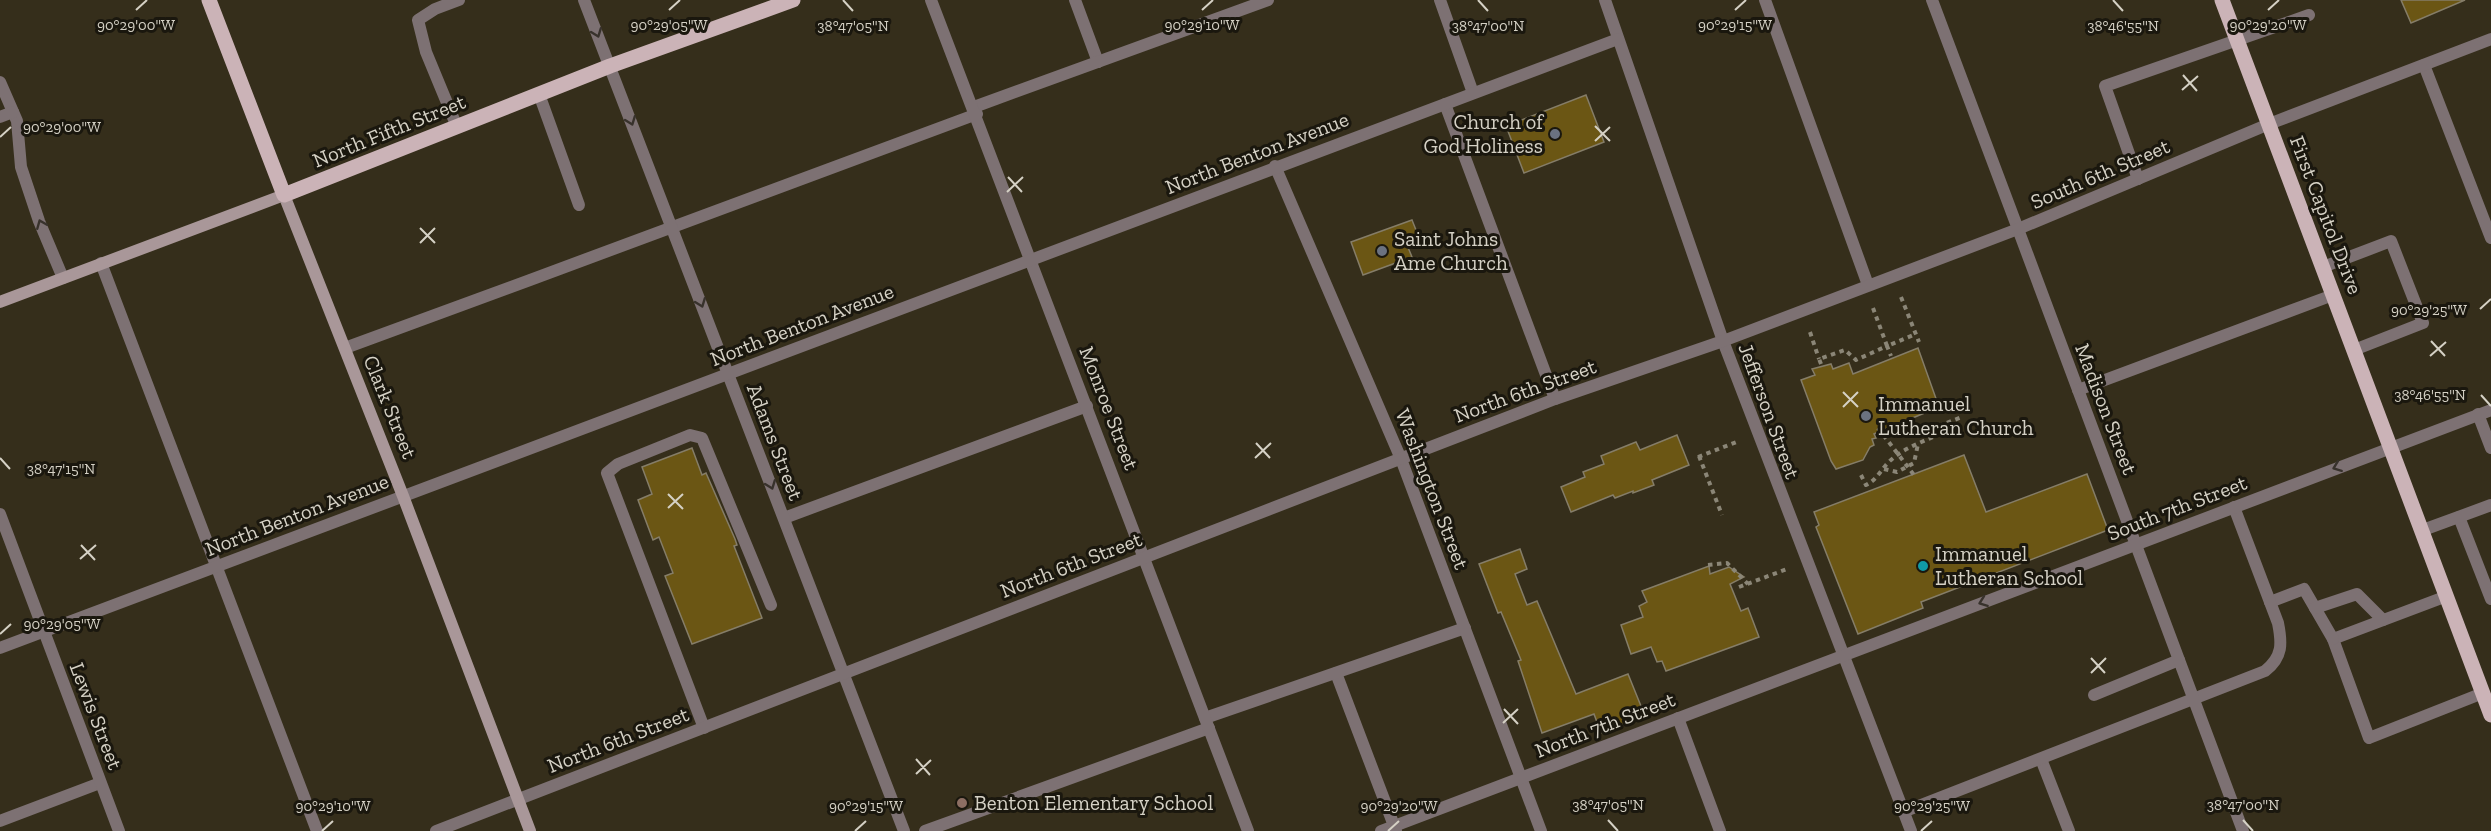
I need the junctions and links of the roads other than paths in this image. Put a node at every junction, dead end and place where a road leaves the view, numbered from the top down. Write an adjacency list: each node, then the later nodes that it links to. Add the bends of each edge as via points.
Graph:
1 (209, 0): 31 (main road, Clark Street)
2 (459, 0): 28 (street, via 418,20 426,52)
3 (584, 0): 19 (street, Adams Street, one-way to 19)
4 (793, 0): 19 (main road, North Fifth Street)
5 (931, 0): 24 (street, Monroe Street)
6 (1075, 0): 17 (street)
7 (1268, 0): 17 (street)
8 (1440, 0): 21 (street)
9 (1605, 0): 14 (street, Jefferson Street)
10 (1765, 0): 40 (street)
11 (1932, 0): 34 (street, Madison Street)
12 (2222, 0): 16 (main road, First Capitol Drive)
13 (2309, 15): 16 (street)
14 (1618, 39): 21 (street, North Benton Avenue); 43 (street, Jefferson Street)
15 (2491, 39): 18 (street, South 6th Street)
16 (2237, 40): 27 (main road, First Capitol Drive); 30 (street, via 2105,86)
17 (1098, 62): 24 (street)
18 (2424, 65): 27 (street, South 6th Street); 35 (street)
19 (610, 66): 22 (main road, North Fifth Street); 33 (street, Adams Street, one-way to 33)
20 (0, 82): 25 (street)
21 (1473, 93): 23 (street, North Benton Avenue)
22 (539, 94): 28 (main road, North Fifth Street); 32 (street)
23 (1445, 104): 29 (street, North Benton Avenue); 48 (street)
24 (975, 111): 33 (street); 36 (street, Monroe Street)
25 (13, 112): 26 (street); 39 (street, one-way to 25, via 21,167)
26 (0, 117)
27 (2269, 124): 30 (street, South 6th Street); 38 (main road, First Capitol Drive)
28 (457, 127): 31 (main road, North Fifth Street)
29 (1275, 166): 36 (street, North Benton Avenue); 54 (street, Washington Street)
30 (2138, 179): 34 (street, South 6th Street)
31 (284, 195): 37 (main road, North Fifth Street); 44 (main road, Clark Street)
32 (579, 205)
33 (671, 225): 44 (street); 46 (street, Adams Street, one-way to 46)
34 (2018, 229): 40 (street, South 6th Street); 47 (street, Madison Street)
35 (2491, 238)
36 (1031, 260): 46 (street, North Benton Avenue); 49 (street, Monroe Street)
37 (101, 263): 39 (main road, North Fifth Street); 64 (street)
38 (2323, 267): 41 (main road, First Capitol Drive); 45 (street, via 2391,241 2423,323)
39 (63, 278): 42 (main road, North Fifth Street)
40 (1869, 285): 43 (street, South 6th Street)
41 (2333, 295): 45 (main road, First Capitol Drive); 47 (street)
42 (0, 302)
43 (1723, 342): 48 (street, North 6th Street); 75 (street, Jefferson Street)
44 (345, 348): 55 (main road, Clark Street)
45 (2354, 350): 52 (main road, First Capitol Drive)
46 (728, 374): 55 (street, North Benton Avenue); 60 (street, Adams Street, one-way to 60)
47 (2078, 390): 62 (street, Madison Street)
48 (1556, 399): 54 (street, North 6th Street)
49 (1087, 406): 60 (street); 63 (street, Monroe Street)
50 (2491, 410): 51 (street, South 7th Street)
51 (2478, 414): 52 (street, South 7th Street); 53 (street)
52 (2391, 446): 57 (street, South 7th Street, one-way to 57); 61 (main road, First Capitol Drive)
53 (2491, 448)
54 (1401, 459): 63 (street, North 6th Street); 71 (street, Washington Street)
55 (403, 496): 64 (street, North Benton Avenue); 89 (main road, Clark Street)
56 (2491, 505): 59 (street)
57 (2234, 507): 62 (street, South 7th Street); 67 (street)
58 (0, 514): 72 (street, Lewis Street)
59 (2459, 517): 61 (street); 66 (street)
60 (784, 518): 78 (street, Adams Street)
61 (2423, 530): 65 (main road, First Capitol Drive)
62 (2136, 545): 75 (street, South 7th Street, one-way to 75); 76 (street, Madison Street)
63 (1144, 557): 78 (street, North 6th Street); 84 (street, Monroe Street)
64 (217, 566): 72 (street, North Benton Avenue); 94 (street)
65 (2447, 596): 70 (street); 79 (main road, First Capitol Drive)
66 (2491, 599)
67 (2270, 602): 69 (street, via 2304,589); 81 (street, via 2282,642 2275,663 2265,671)
68 (771, 605): 85 (street, via 702,438 690,435 618,464 607,473)
69 (2315, 608): 70 (street, via 2357,594); 73 (street)
70 (2383, 620): 73 (street)
71 (1465, 628): 77 (street); 87 (street, Washington Street)
72 (44, 631): 74 (street, North Benton Avenue); 88 (street, Lewis Street)
73 (2333, 639): 79 (street, via 2368,738)
74 (0, 648)
75 (1843, 655): 83 (street, North 7th Street); 90 (street, Jefferson Street)
76 (2179, 660): 80 (street); 81 (street, Madison Street)
77 (1336, 673): 84 (street); 92 (street)
78 (843, 674): 85 (street, North 6th Street); 97 (street, Adams Street)
79 (2483, 693): 82 (main road, First Capitol Drive)
80 (2094, 695)
81 (2194, 700): 86 (street); 105 (street, Madison Street)
82 (2491, 715)
83 (1678, 718): 87 (street, North 7th Street); 102 (street)
84 (1207, 723): 98 (street); 99 (street, Monroe Street)
85 (704, 728): 89 (street, North 6th Street)
86 (2041, 759): 90 (street); 104 (street)
87 (1521, 777): 92 (street, North 7th Street); 101 (street, Washington Street)
88 (100, 783): 91 (street); 93 (street, Lewis Street)
89 (518, 799): 95 (street, North 6th Street); 96 (main road, Clark Street)
90 (1903, 812): 103 (street, Jefferson Street)
91 (0, 821)
92 (1396, 828): 100 (street, North 7th Street)
93 (119, 831)
94 (317, 831)
95 (436, 831)
96 (530, 831)
97 (904, 831)
98 (926, 831)
99 (1248, 831)
100 (1381, 831)
101 (1540, 831)
102 (1720, 831)
103 (1911, 831)
104 (2070, 831)
105 (2243, 831)

